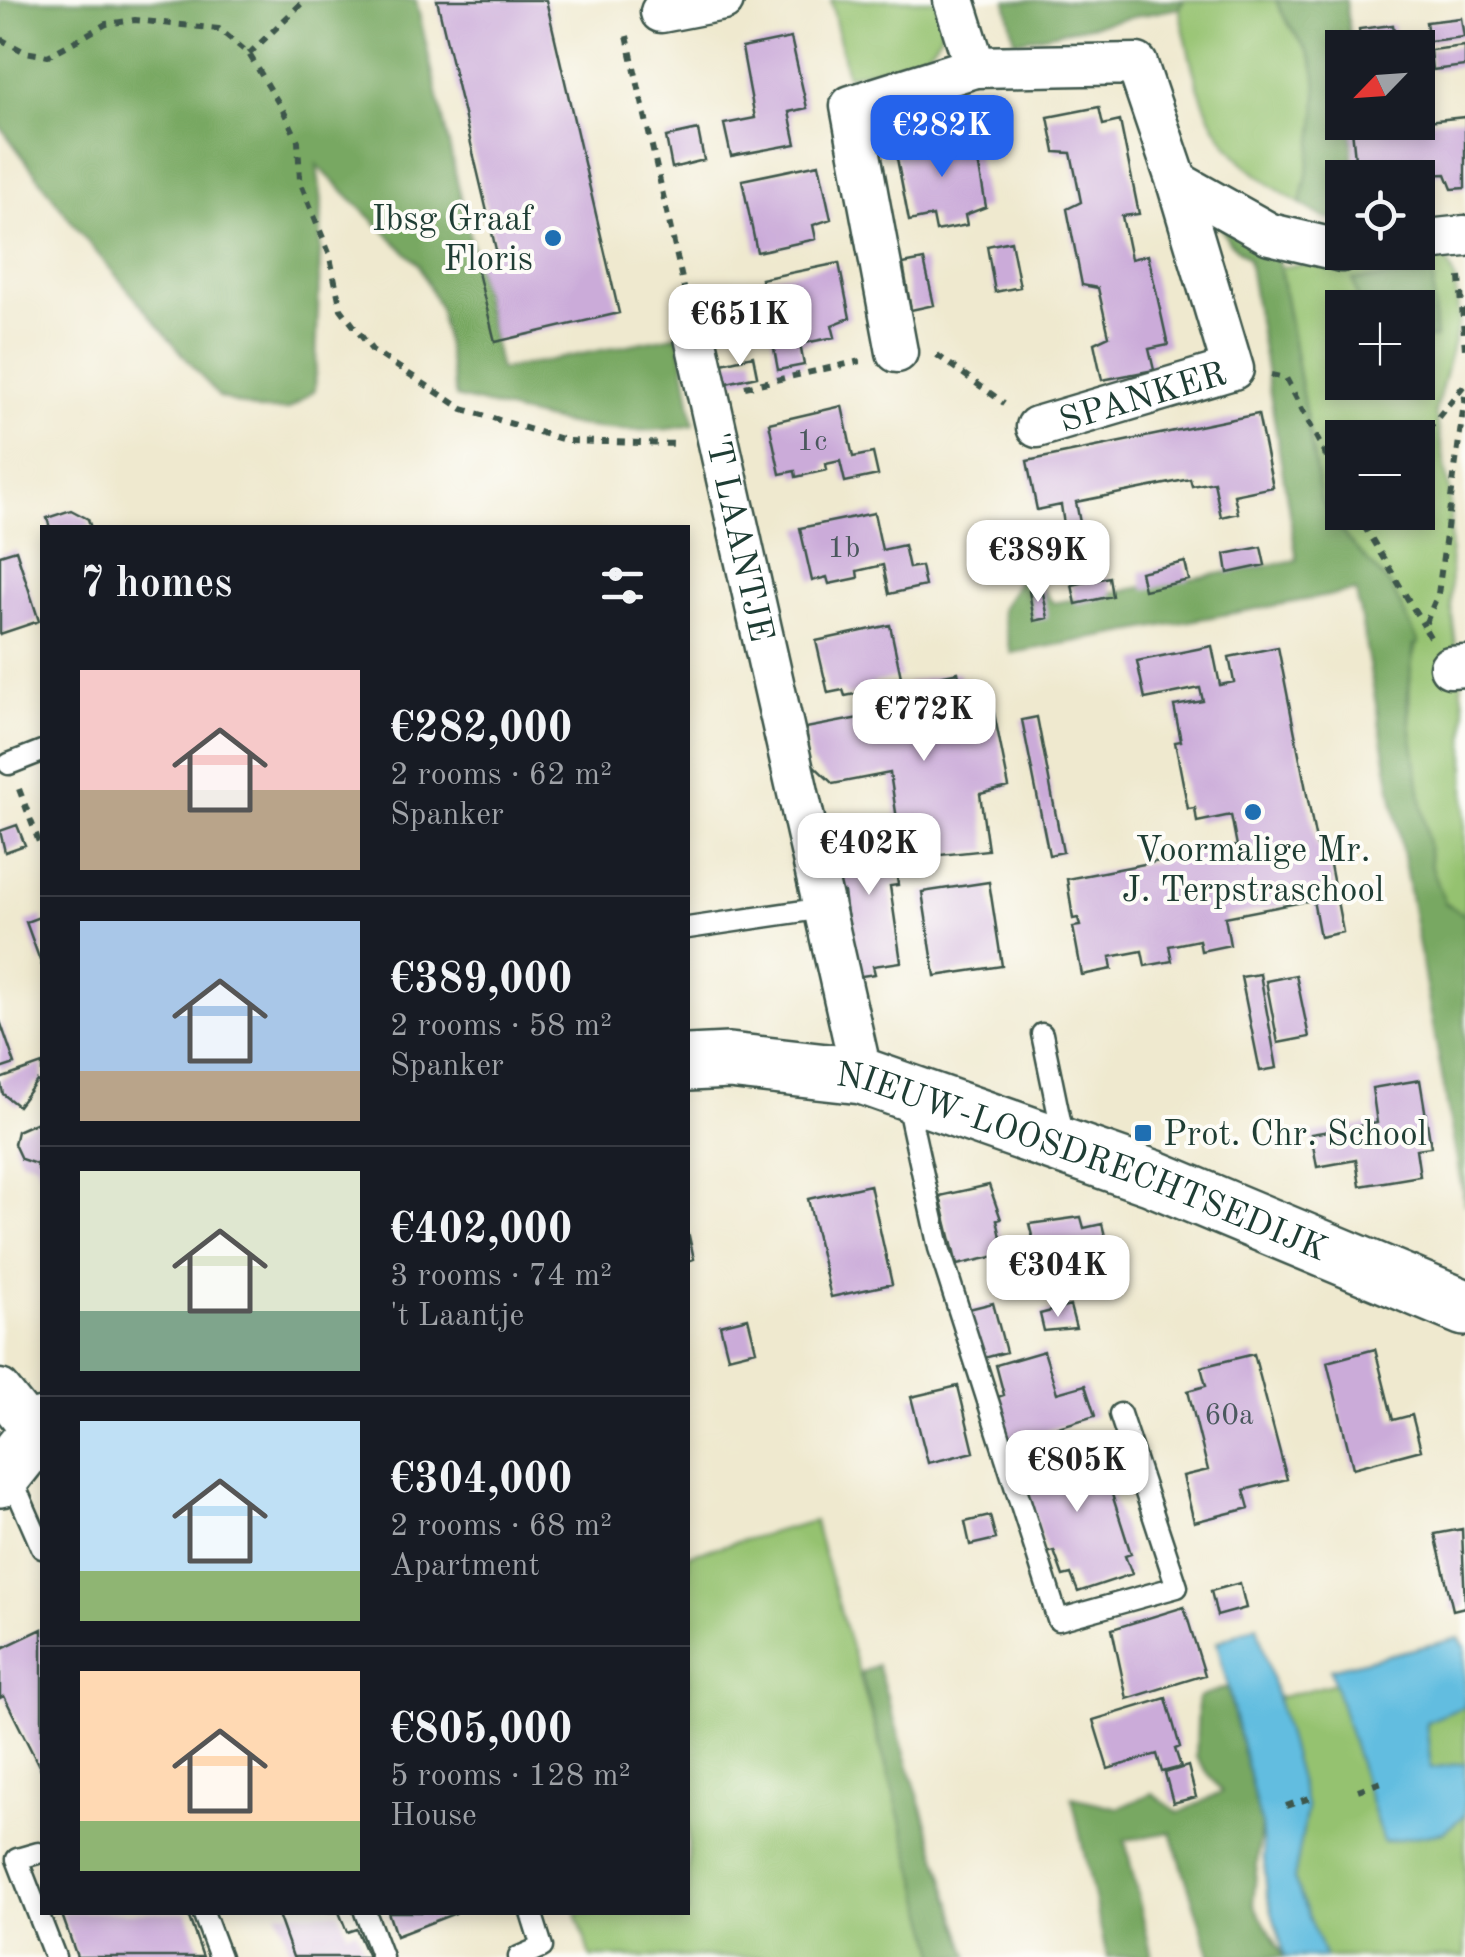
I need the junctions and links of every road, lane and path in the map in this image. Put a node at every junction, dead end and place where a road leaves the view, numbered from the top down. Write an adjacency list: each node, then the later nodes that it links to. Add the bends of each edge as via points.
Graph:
1 (305, 0): 6 (path)
2 (723, 0): 4 (street)
3 (954, 0): 7 (street)
4 (642, 16): 12 (path)
5 (0, 39): 6 (path, via 48,56 106,24 135,20 219,29)
6 (249, 54): 20 (path, via 298,141 300,181 329,253 341,309 372,350 463,409 568,441)
7 (974, 67): 8 (street, SPANKER, via 1137,64); 14 (street, SPANKER, via 851,106)
8 (1177, 182): 11 (street, via 1270,234); 15 (street, SPANKER)
9 (1462, 236): 10 (street); 13 (path)
10 (1435, 239)
11 (1325, 246)
12 (695, 337): 20 (street, 'T LAANTJE)
13 (1465, 350)
14 (897, 352)
15 (1233, 369): 19 (street, SPANKER); 21 (path, via 1286,378)
16 (1465, 384): 18 (path)
17 (1465, 396): 23 (path)
18 (1435, 421)
19 (1037, 427)
20 (719, 445): 28 (street, 'T LAANTJE)
21 (1325, 454)
22 (1367, 530): 24 (path)
23 (1438, 594)
24 (1424, 627)
25 (40, 752): 26 (lane)
26 (9, 764): 27 (path)
27 (40, 845)
28 (824, 908): 29 (lane); 32 (street, 'T LAANTJE)
29 (690, 928)
30 (1042, 1034): 33 (lane)
31 (690, 1062): 32 (street, NIEUW-LOOSDRECHTSEDIJK, via 729,1061)
32 (883, 1083): 33 (street, NIEUW-LOOSDRECHTSEDIJK); 36 (lane, via 1058,1620 1177,1587)
33 (1065, 1147): 34 (street, NIEUW-LOOSDRECHTSEDIJK)
34 (1465, 1308)
35 (0, 1390): 37 (street)
36 (1120, 1414)
37 (39, 1430): 38 (street)
38 (1, 1478): 39 (lane, via 17,1491)
39 (40, 1543)
40 (1382, 1782): 41 (path)
41 (1358, 1790)
42 (1310, 1798): 43 (path)
43 (1286, 1806)
44 (38, 1853): 48 (lane, via 17,1859)
45 (204, 1915): 49 (lane)
46 (366, 1915): 50 (lane)
47 (531, 1915): 51 (lane, via 542,1947)
48 (55, 1957)
49 (220, 1957)
50 (382, 1957)
51 (519, 1957)

